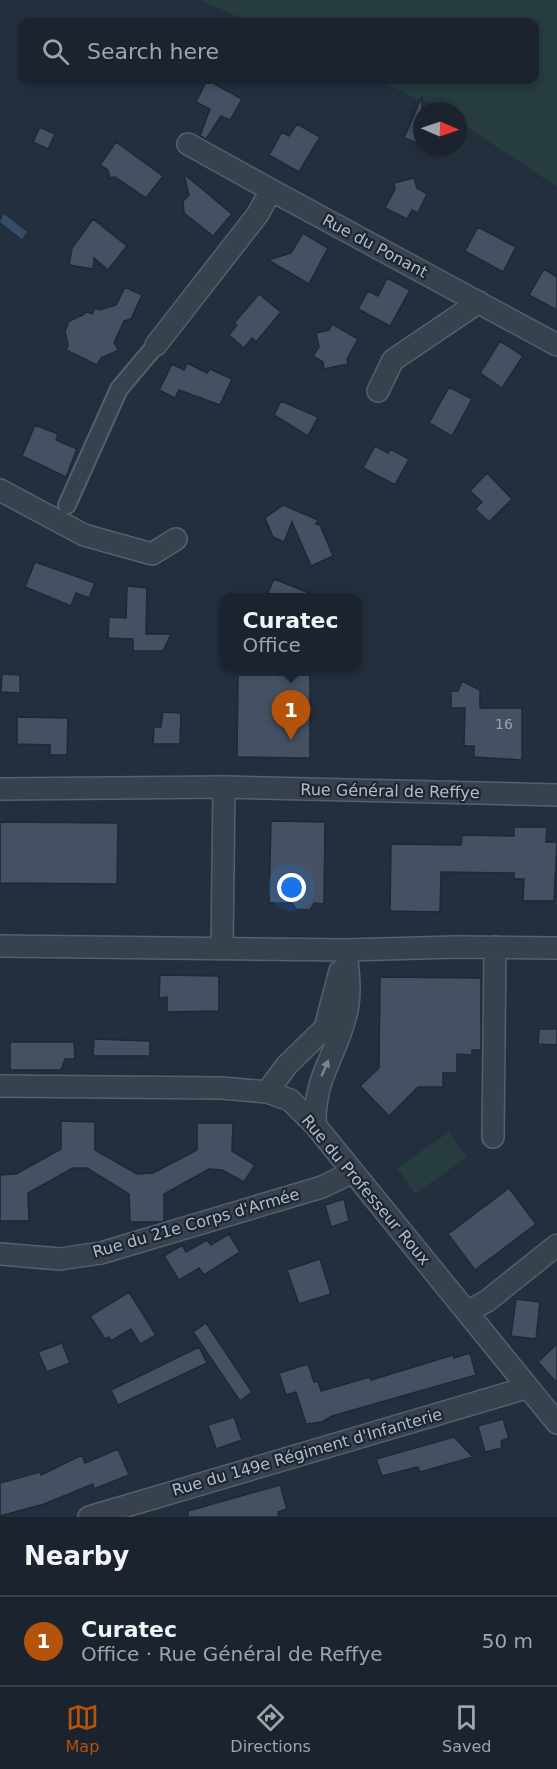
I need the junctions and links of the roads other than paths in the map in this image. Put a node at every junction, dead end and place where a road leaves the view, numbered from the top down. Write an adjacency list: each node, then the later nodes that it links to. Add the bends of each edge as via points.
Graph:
1 (188, 144): 2 (street, Rue du Ponant)
2 (271, 190): 3 (street, Rue du Ponant); 4 (street, via 258,214)
3 (479, 302): 5 (street, Rue du Ponant); 6 (street, via 393,360)
4 (156, 345): 8 (street, via 119,389)
5 (557, 345)
6 (378, 391)
7 (0, 490): 9 (street, via 84,535 152,554)
8 (67, 506)
9 (176, 539)
10 (224, 787): 11 (street, Rue Général de Reffye); 12 (street, Rue Général de Reffye); 16 (street)
11 (0, 789)
12 (557, 795)
13 (0, 946): 16 (street)
14 (495, 947): 15 (street); 17 (street); 21 (street)
15 (557, 948)
16 (222, 949): 17 (street)
17 (346, 950): 19 (street, via 325,1028 287,1065); 20 (street, one-way to 17, via 318,1084 347,1009)
18 (0, 1086): 19 (street, Rue du Professeur Roux)
19 (267, 1092): 20 (street, Rue du Professeur Roux, via 290,1100)
20 (315, 1125): 22 (street, Rue du Professeur Roux)
21 (494, 1137)
22 (353, 1172): 24 (street, Rue du 21e Corps d'Armée, via 322,1187 101,1253 60,1259); 25 (street, Rue du Professeur Roux)
23 (557, 1245): 25 (street, via 487,1301)
24 (0, 1254)
25 (467, 1312): 26 (street, Rue du Professeur Roux)
26 (526, 1388): 27 (street, Rue du Professeur Roux); 28 (street, Rue du 149e Régiment d'Infanterie)
27 (557, 1423)
28 (89, 1517)

